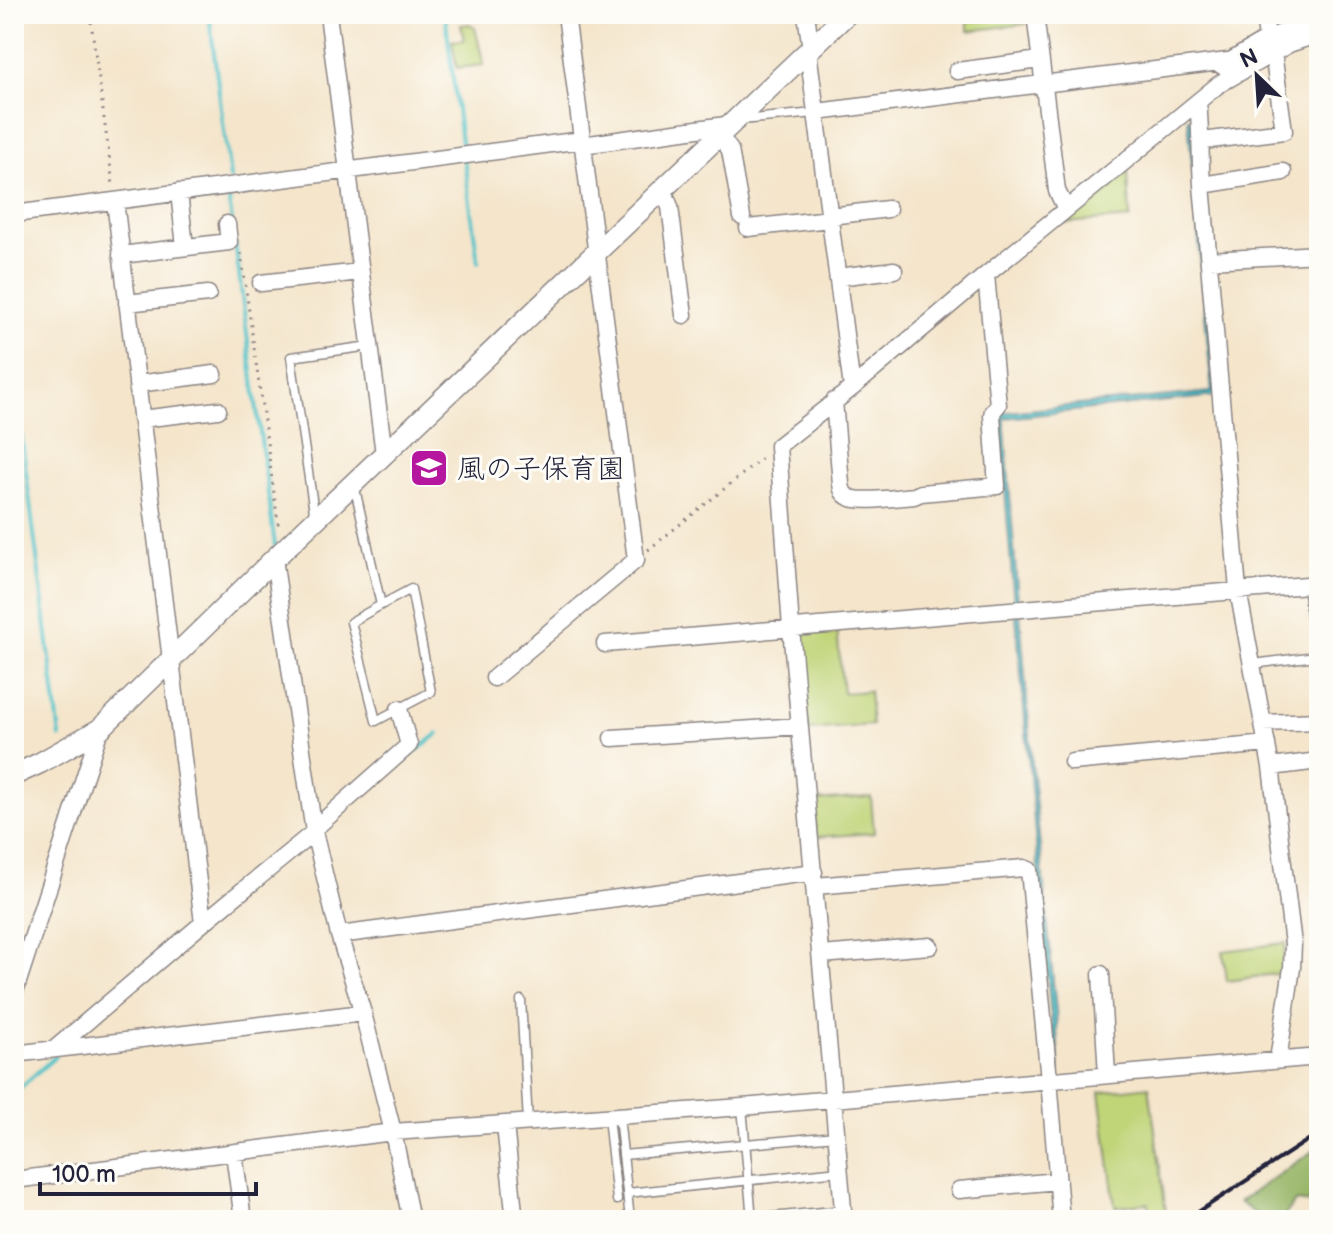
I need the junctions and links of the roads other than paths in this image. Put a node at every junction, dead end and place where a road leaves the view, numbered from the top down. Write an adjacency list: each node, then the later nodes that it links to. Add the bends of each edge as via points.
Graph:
1 (328, 14): 21 (street)
2 (566, 14): 20 (street)
3 (806, 14): 10 (street)
4 (847, 14): 10 (street)
5 (1035, 14): 11 (street)
6 (1264, 14): 9 (street)
7 (1319, 18): 9 (street)
8 (1319, 34): 9 (street)
9 (1270, 46): 12 (street); 15 (street); 19 (street, via 1284,131)
10 (809, 50): 17 (street); 18 (street)
11 (1040, 60): 13 (street); 14 (street)
12 (1228, 61): 14 (street); 15 (street, via 1216,72)
13 (957, 71)
14 (1043, 84): 17 (street); 28 (street, via 1057,191)
15 (1218, 85): 16 (street)
16 (1198, 102): 19 (street); 28 (street)
17 (817, 112): 18 (lane); 30 (street)
18 (730, 127): 20 (street); 24 (street); 30 (street, via 745,222)
19 (1202, 141): 23 (street)
20 (582, 142): 21 (street); 33 (street)
21 (347, 170): 25 (street); 38 (street)
22 (1283, 172): 23 (street)
23 (1202, 185): 36 (street)
24 (663, 189): 33 (street); 44 (street)
25 (179, 192): 26 (street); 32 (street)
26 (115, 201): 29 (street); 35 (street)
27 (888, 209): 30 (street)
28 (1066, 209): 39 (street)
29 (14, 214)
30 (830, 218): 40 (street)
31 (227, 224): 32 (street, via 229,242)
32 (185, 247): 35 (street)
33 (596, 252): 52 (street); 63 (street, via 636,560)
34 (1319, 254): 36 (street)
35 (121, 255): 43 (street)
36 (1209, 260): 57 (street)
37 (894, 270): 40 (street)
38 (360, 272): 41 (street); 45 (street)
39 (986, 275): 48 (street); 49 (street, via 998,405 992,415 997,486 848,497 841,484)
40 (838, 277): 48 (street)
41 (261, 283)
42 (208, 294): 43 (street)
43 (127, 303): 47 (street)
44 (684, 315)
45 (370, 346): 52 (street); 54 (lane, via 291,357)
46 (214, 374): 47 (street)
47 (137, 384): 51 (street)
48 (852, 388): 49 (street)
49 (834, 401): 59 (street, via 778,446)
50 (218, 410): 51 (street)
51 (141, 419): 61 (street)
52 (384, 454): 53 (street)
53 (354, 483): 54 (street); 58 (lane)
54 (315, 520): 55 (street)
55 (278, 555): 61 (street); 75 (street)
56 (1313, 584): 57 (street); 62 (lane, via 1316,656)
57 (1238, 590): 59 (street); 62 (street)
58 (381, 605): 64 (lane, via 351,622 376,721); 64 (lane, via 411,589 431,692)
59 (791, 628): 60 (street); 67 (street)
60 (605, 644)
61 (171, 660): 68 (street); 77 (street)
62 (1252, 664): 66 (street)
63 (494, 678)
64 (399, 709): 75 (street, via 409,745)
65 (1319, 721): 66 (street)
66 (1263, 723): 70 (street)
67 (800, 726): 69 (street); 76 (street)
68 (100, 729): 74 (street); 82 (street)
69 (612, 738)
70 (1267, 744): 72 (street); 73 (street)
71 (1319, 761): 73 (street)
72 (1072, 762)
73 (1271, 767): 88 (street, via 1293,955)
74 (14, 775)
75 (314, 831): 77 (street); 78 (street)
76 (814, 879): 78 (street); 80 (street); 90 (street, via 1029,870)
77 (203, 923): 85 (street)
78 (339, 935): 84 (street)
79 (930, 946): 80 (street)
80 (821, 955): 91 (street)
81 (1101, 974): 89 (street)
82 (14, 994)
83 (521, 1000): 94 (lane)
84 (363, 1013): 85 (street); 96 (street)
85 (57, 1047): 86 (street)
86 (14, 1054)
87 (1319, 1057): 88 (street)
88 (1278, 1060): 89 (street)
89 (1107, 1075): 90 (street)
90 (1049, 1080): 91 (street); 104 (street)
91 (832, 1098): 92 (street); 97 (street)
92 (742, 1107): 93 (street); 98 (lane)
93 (613, 1116): 94 (street); 100 (lane); 107 (lane)
94 (528, 1123): 95 (street)
95 (505, 1125): 96 (street); 108 (street)
96 (393, 1132): 99 (street); 112 (street)
97 (836, 1136): 98 (lane); 101 (street)
98 (745, 1144): 100 (lane); 102 (lane)
99 (234, 1153): 103 (street); 111 (street)
100 (623, 1155): 106 (lane)
101 (839, 1171): 102 (lane); 109 (street)
102 (748, 1179): 106 (lane); 110 (lane)
103 (14, 1180)
104 (1058, 1181): 105 (street); 115 (street)
105 (959, 1190)
106 (627, 1193): 113 (lane)
107 (617, 1200)
108 (514, 1212)
109 (844, 1215): 110 (lane)
110 (752, 1219): 114 (lane)
111 (243, 1220)
112 (411, 1220)
113 (630, 1220)
114 (739, 1220)
115 (1061, 1220)

